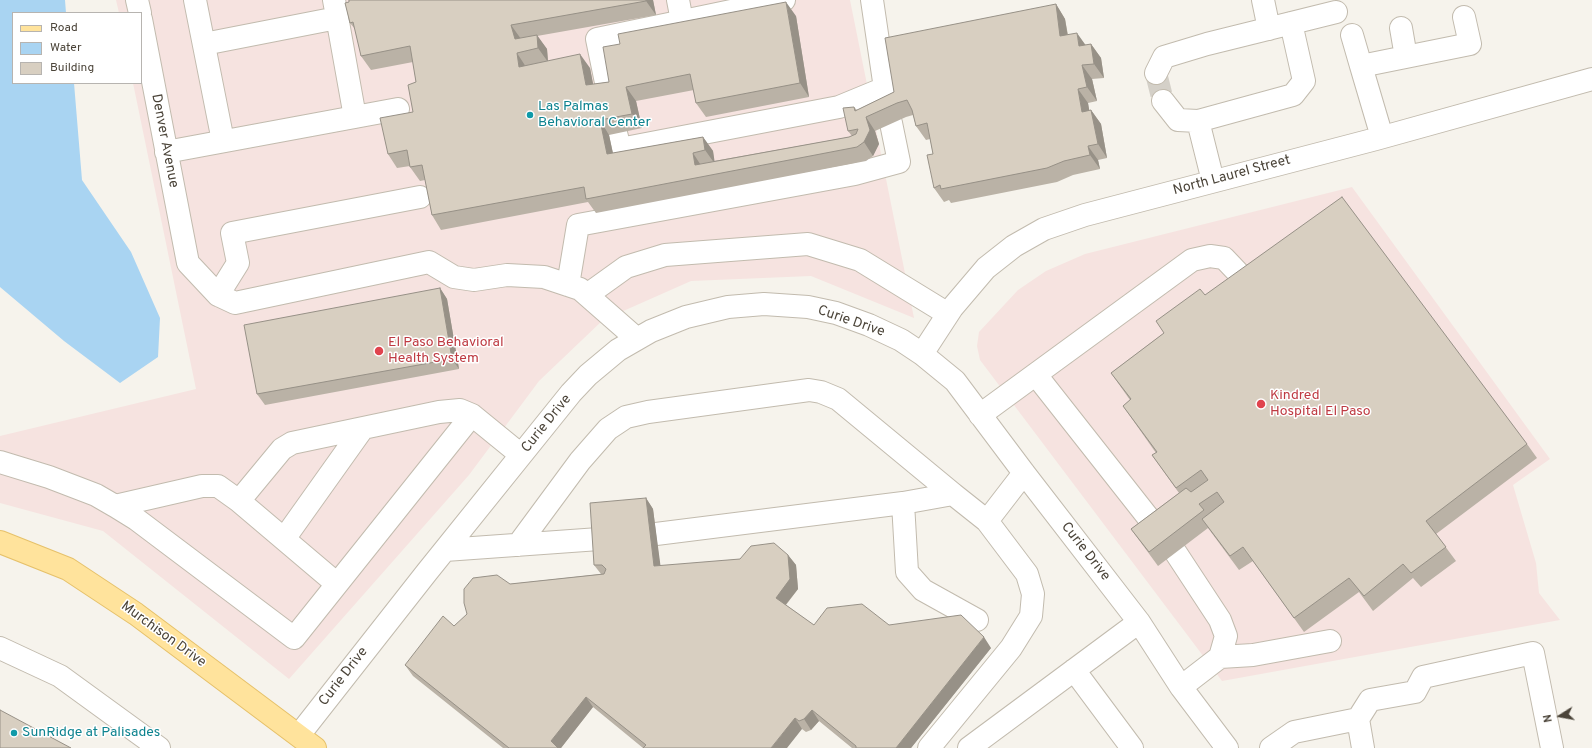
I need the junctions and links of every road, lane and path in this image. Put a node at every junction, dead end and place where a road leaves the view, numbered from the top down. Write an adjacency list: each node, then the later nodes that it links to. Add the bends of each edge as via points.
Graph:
1 (137, 0): 8 (street)
2 (195, 0): 17 (street)
3 (678, 0): 11 (street)
4 (784, 0): 11 (street)
5 (1263, 0): 14 (street)
6 (873, 4): 22 (street)
7 (335, 9): 17 (street); 26 (street)
8 (140, 12)
9 (1336, 12): 12 (street)
10 (1464, 17): 18 (street, via 1470,44)
11 (682, 21): 23 (street, via 597,39)
12 (1291, 23): 14 (street); 27 (street, via 1304,81 1293,96)
13 (142, 24): 31 (street, Denver Avenue)
14 (1269, 28): 20 (street, via 1164,57)
15 (1401, 28): 18 (street)
16 (1352, 35): 19 (street)
17 (204, 44): 30 (street)
18 (1406, 57): 19 (street)
19 (1361, 66): 29 (street)
20 (1156, 73)
21 (1592, 79): 29 (street, North Laurel Street)
22 (885, 88): 28 (street, via 839,107 620,149); 35 (street, via 899,162 856,174 578,225)
23 (609, 97)
24 (1163, 101): 27 (street, via 1178,120)
25 (398, 109): 26 (street)
26 (355, 117): 30 (street)
27 (1198, 121): 32 (street)
28 (616, 133)
29 (1382, 137): 32 (street, North Laurel Street)
30 (223, 142): 31 (street)
31 (166, 152): 36 (street, Denver Avenue, via 188,263)
32 (1213, 182): 38 (street, North Laurel Street, via 1085,215 1044,229 1014,246 986,268)
33 (420, 197): 36 (street, via 232,233 238,263)
34 (1243, 278): 41 (street, via 1224,258 1210,256 1192,260)
35 (568, 285): 36 (street, via 544,277 507,275 474,280 454,277 429,262 235,303); 37 (street, via 580,289)
36 (218, 295)
37 (587, 295): 38 (street, via 626,267 665,255 808,244 860,260); 39 (street)
38 (948, 314): 40 (street, North Laurel Street)
39 (637, 339): 40 (street, Curie Drive, via 686,317 728,307 764,304 808,307 836,313 868,324 901,340); 45 (street, Curie Drive, via 618,350 588,375)
40 (922, 354): 43 (street, Curie Drive, via 955,381)
41 (1036, 375): 43 (street); 53 (street)
42 (472, 415): 44 (street, via 460,410 439,412); 45 (street); 61 (street)
43 (980, 416): 47 (street, Curie Drive)
44 (363, 428): 49 (street, via 292,443 282,448); 55 (street)
45 (521, 456): 59 (street, Curie Drive)
46 (0, 462): 51 (street, via 90,492)
47 (1024, 473): 52 (street); 63 (street, Curie Drive)
48 (953, 494): 50 (street); 52 (street); 58 (street, via 838,399 809,390 626,417 608,429 580,461)
49 (239, 501): 51 (street, via 218,486 202,486); 55 (street)
50 (903, 503): 54 (street); 62 (street, via 907,572 923,590)
51 (115, 506): 61 (street, via 136,519 294,638)
52 (986, 520): 73 (street, via 1027,574 1033,594 1031,616 1011,648)
53 (1158, 530)
54 (656, 534)
55 (284, 539): 61 (street)
56 (599, 539): 58 (street)
57 (0, 542): 71 (main road, Murchison Drive, via 68,569 136,614)
58 (518, 545): 59 (street)
59 (445, 550): 71 (street, Curie Drive)
60 (1176, 553): 66 (street, via 1220,620 1226,636)
61 (337, 584)
62 (978, 620)
63 (1139, 622): 67 (street); 68 (street, Curie Drive)
64 (1330, 641): 66 (street, via 1253,655)
65 (0, 648): 72 (street, via 60,676)
66 (1220, 657): 68 (street)
67 (1074, 670): 74 (street); 75 (street)
68 (1181, 687): 76 (street, Curie Drive)
69 (1358, 718): 70 (street); 78 (street); 79 (street, via 1370,700 1415,692 1423,677 1533,653)
70 (1301, 740): 77 (street)
71 (307, 741)
72 (160, 748)
73 (929, 748)
74 (969, 748)
75 (1132, 748)
76 (1227, 748)
77 (1271, 748)
78 (1363, 748)
79 (1552, 748)

